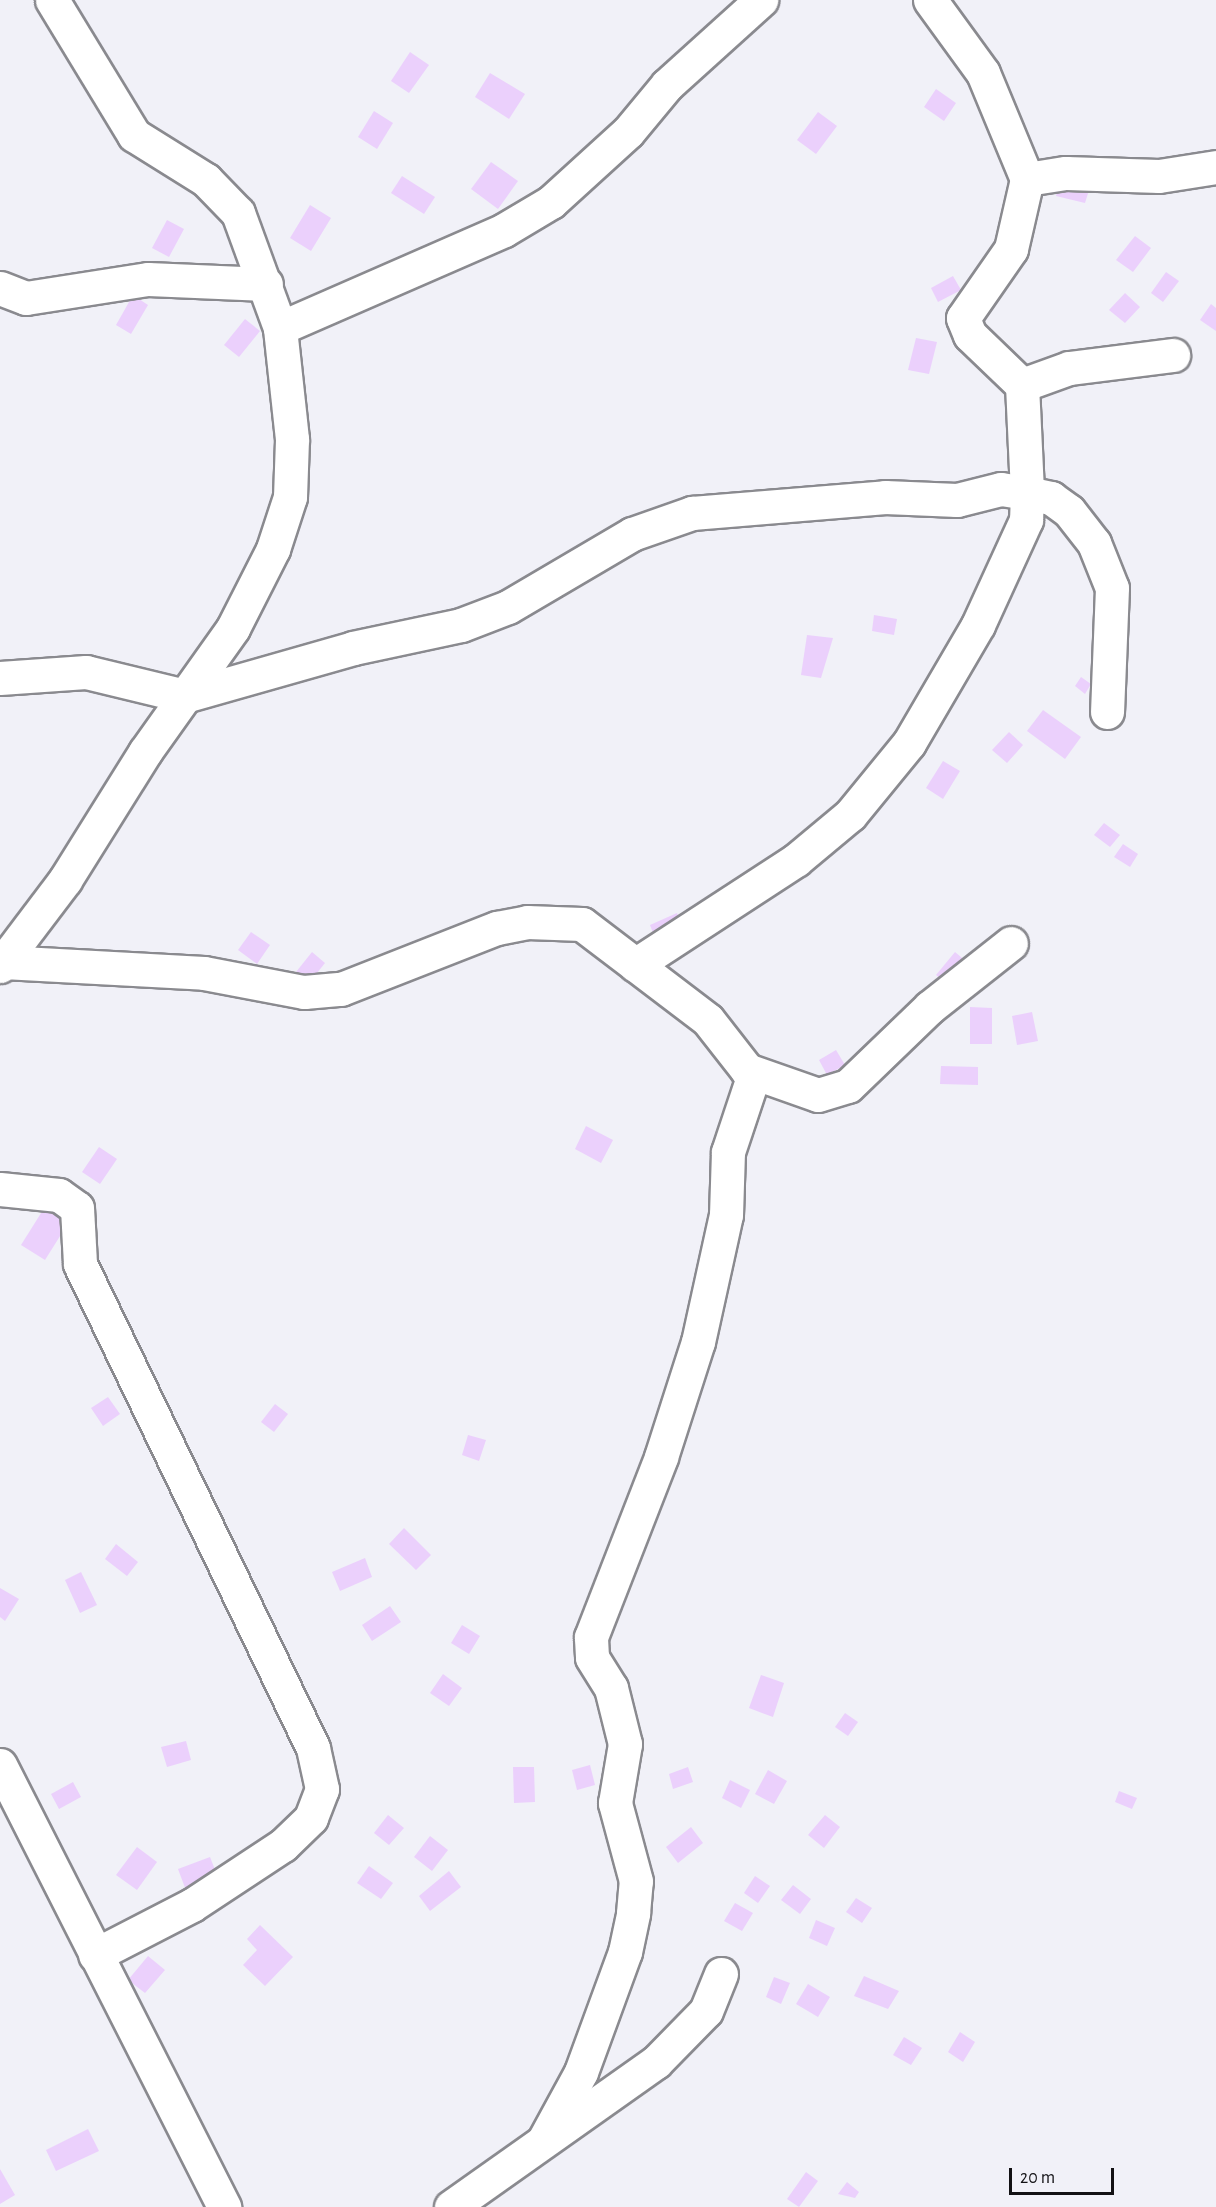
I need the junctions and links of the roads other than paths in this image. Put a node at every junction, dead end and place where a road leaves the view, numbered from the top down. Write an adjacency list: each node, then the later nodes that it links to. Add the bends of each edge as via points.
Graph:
1 (52, 0): 6 (street, via 134,135 206,180 238,213)
2 (761, 0): 8 (street, via 667,85 628,132 551,202 504,230)
3 (930, 0): 5 (street, via 983,73)
4 (1216, 167): 5 (street, via 1159,176 1066,173)
5 (1027, 179): 10 (street, via 1011,249 967,310 963,325)
6 (266, 284): 7 (street, via 148,279 26,298); 8 (street)
7 (0, 288)
8 (280, 328): 13 (street, via 290,381 290,497 273,549 233,628)
9 (1173, 355): 10 (street, via 1069,368)
10 (1022, 384): 11 (street)
11 (1027, 493): 13 (street, via 1001,489 957,500 885,497 692,513 632,534 508,607 461,625 353,648); 14 (street, via 1051,498 1069,512 1105,564 1114,636); 17 (street, via 1026,520 978,625 909,743 850,815 796,860)
12 (0, 678): 13 (street, via 86,672)
13 (185, 696): 16 (street, via 65,880)
14 (1107, 712)
15 (1011, 944): 18 (street, via 930,1006 848,1086 818,1095 783,1079)
16 (1, 964): 17 (street, via 204,973 304,992 340,989 496,928 564,921 597,932)
17 (635, 965): 18 (street, via 708,1020)
18 (754, 1074): 23 (street, via 728,1152 726,1215 698,1342 661,1458 591,1637 592,1657 611,1688 625,1744 615,1803 636,1881 625,1952 581,2072)
19 (0, 1189): 21 (street, via 59,1195 77,1208 80,1263 313,1748 322,1789 311,1818 283,1845 192,1905)
20 (0, 1765): 21 (street)
21 (95, 1955): 24 (street)
22 (721, 1974): 23 (street, via 706,2011 685,2036)
23 (544, 2140): 25 (street)
24 (224, 2207)
25 (451, 2207)

